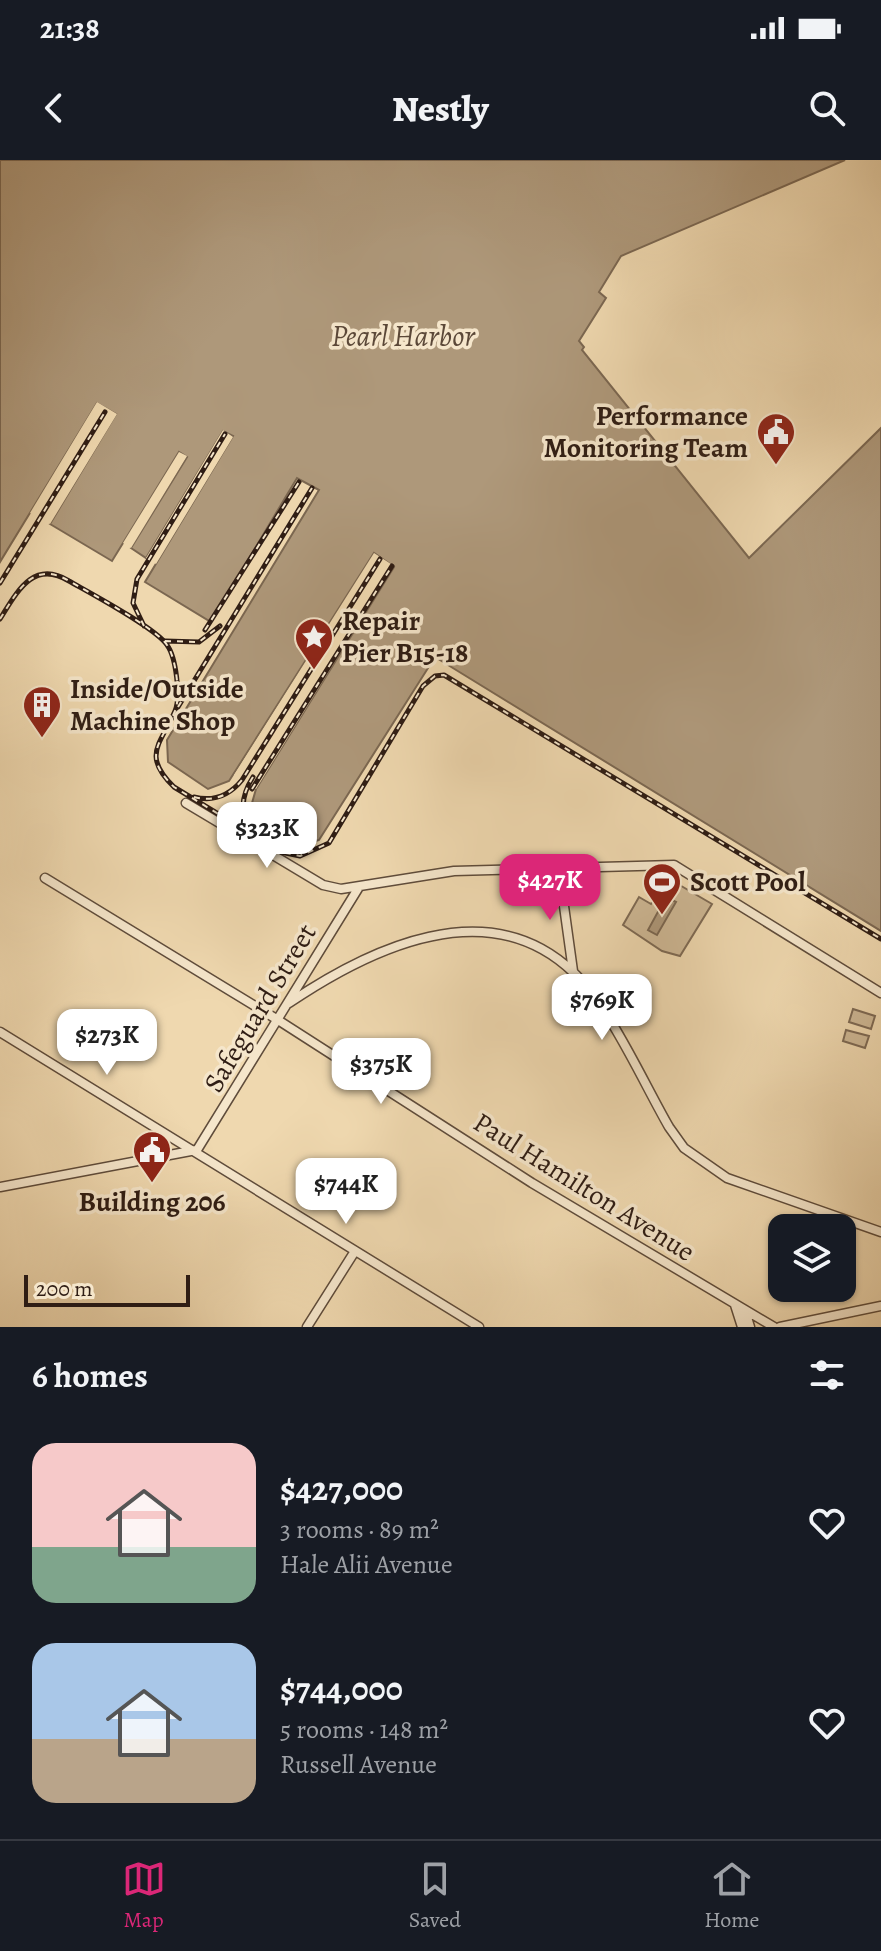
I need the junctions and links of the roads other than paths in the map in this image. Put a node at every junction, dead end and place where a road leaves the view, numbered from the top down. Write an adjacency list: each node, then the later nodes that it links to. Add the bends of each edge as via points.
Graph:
1 (186, 803): 4 (street, via 323,885)
2 (559, 870): 4 (street, via 454,871); 5 (street); 6 (street, via 674,865)
3 (45, 878): 8 (street, Paul Hamilton Avenue)
4 (359, 887): 7 (street, Safeguard Street)
5 (573, 971): 7 (street, via 549,954 509,938 465,933 425,937 351,963); 12 (street, via 596,1000 684,1148 727,1178)
6 (881, 993)
7 (289, 1003): 8 (street, Safeguard Street)
8 (278, 1020): 10 (street, Safeguard Street); 15 (street, Paul Hamilton Avenue)
9 (0, 1032): 10 (street)
10 (197, 1150): 11 (street); 13 (street)
11 (0, 1187)
12 (881, 1232)
13 (355, 1251): 16 (street); 17 (street)
14 (881, 1306): 22 (street)
15 (739, 1310): 18 (street); 19 (street); 20 (street); 21 (street, Paul Hamilton Avenue)
16 (307, 1327)
17 (479, 1327)
18 (733, 1327)
19 (742, 1327)
20 (750, 1327)
21 (774, 1327)
22 (780, 1327)

